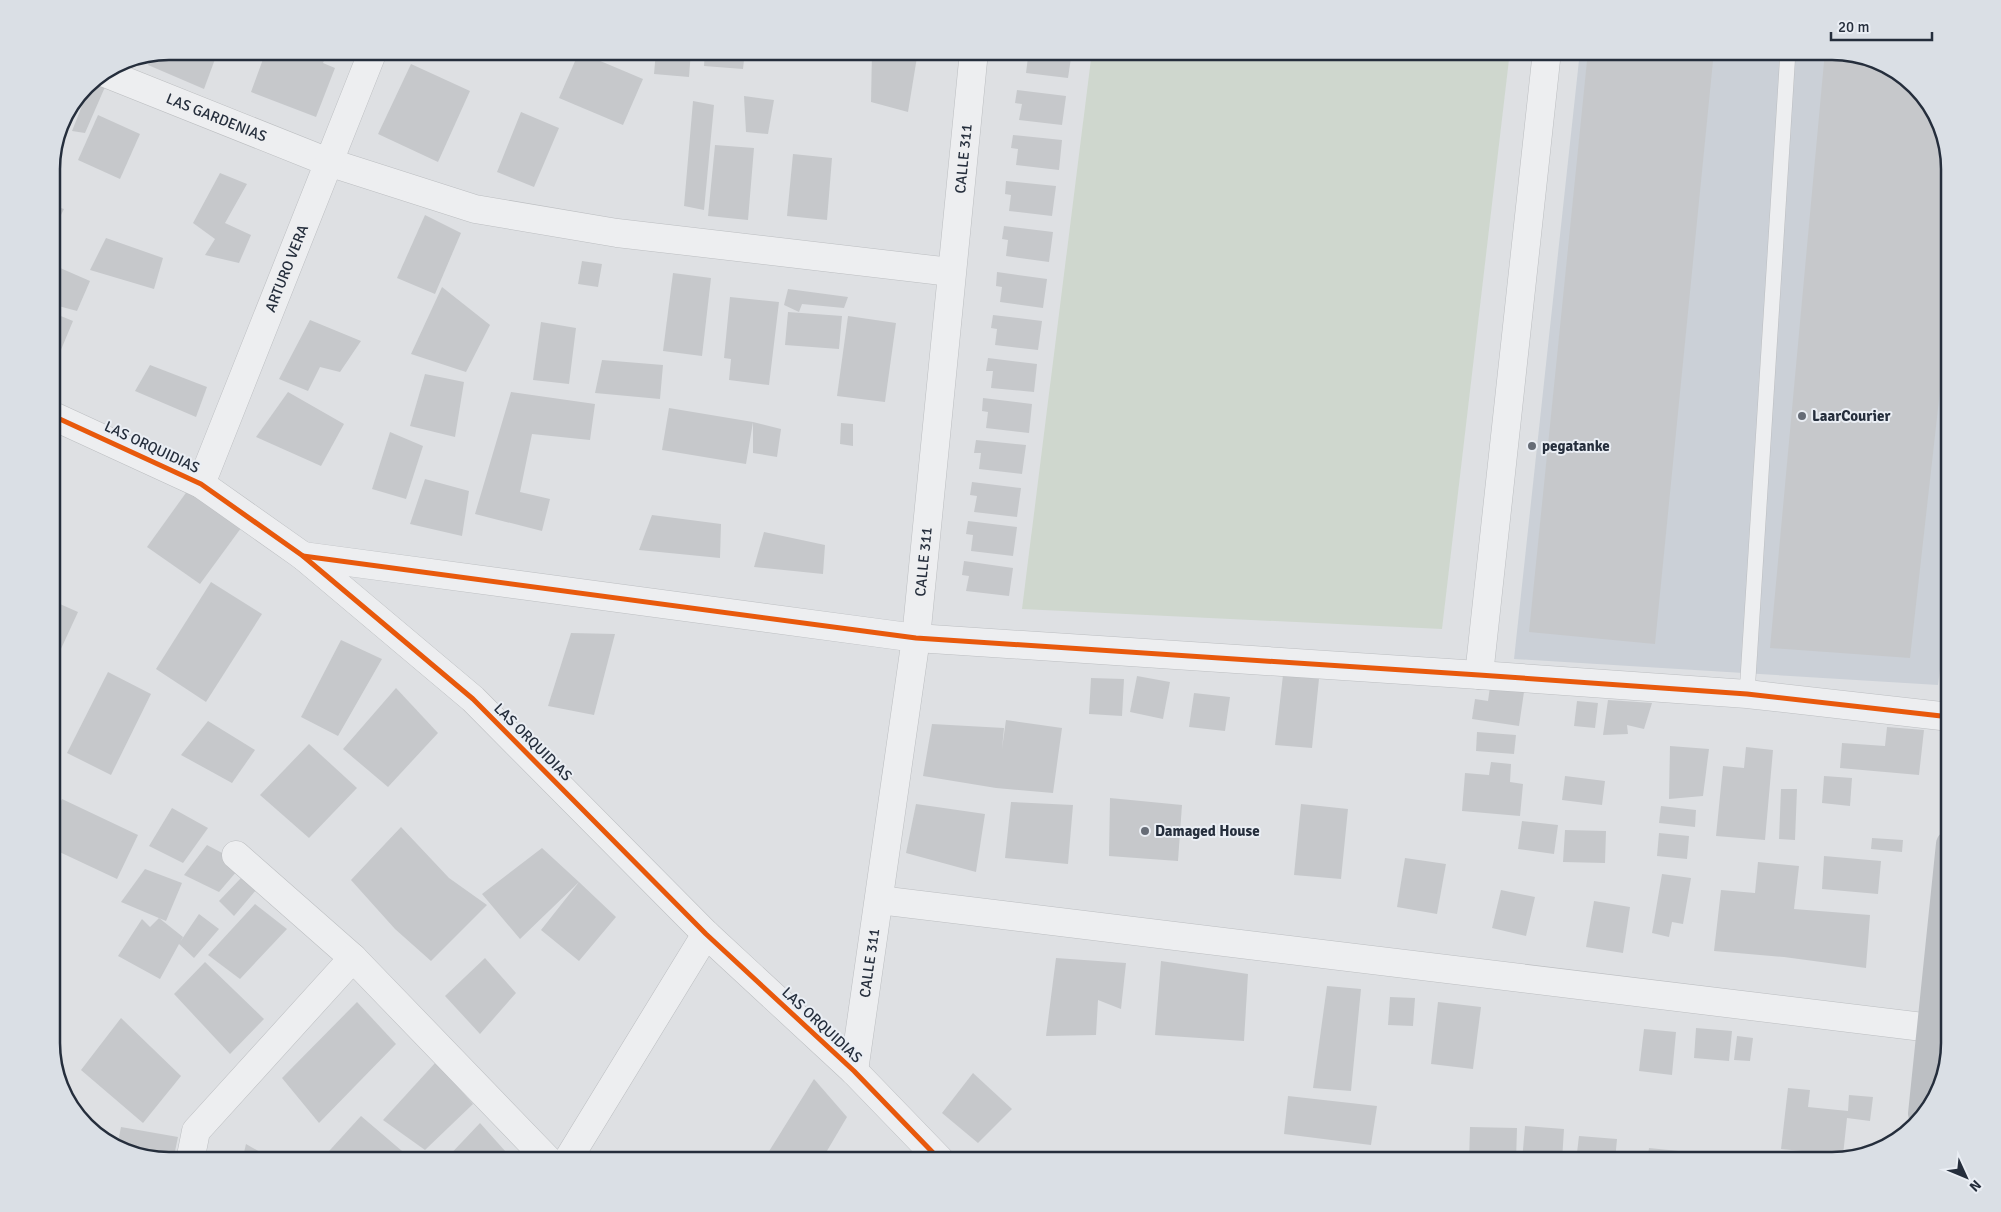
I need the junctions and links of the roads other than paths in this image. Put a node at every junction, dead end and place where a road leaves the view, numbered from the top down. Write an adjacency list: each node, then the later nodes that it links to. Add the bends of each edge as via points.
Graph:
1 (369, 60): 6 (street, ARTURO VERA)
2 (973, 60): 7 (street, CALLE 311)
3 (1546, 60): 12 (street)
4 (1787, 60): 13 (lane)
5 (113, 76): 6 (street, LAS GARDENIAS)
6 (328, 162): 7 (street, LAS GARDENIAS, via 475,209 617,233); 9 (street, ARTURO VERA)
7 (951, 272): 11 (street, CALLE 311)
8 (60, 419): 9 (street, LAS ORQUIDIAS)
9 (201, 484): 10 (street, LAS ORQUIDIAS)
10 (303, 556): 11 (street); 18 (street, LAS ORQUIDIAS, via 473,699)
11 (916, 638): 12 (street); 16 (street, CALLE 311)
12 (1479, 675): 13 (street)
13 (1746, 694): 14 (street)
14 (1941, 716)
15 (236, 855): 19 (street)
16 (879, 900): 20 (street); 21 (street, CALLE 311)
17 (1941, 927): 20 (street)
18 (706, 934): 21 (street, LAS ORQUIDIAS); 25 (street)
19 (352, 958): 23 (street, via 196,1131); 24 (street)
20 (1930, 1028): 22 (street)
21 (854, 1071): 26 (street, LAS ORQUIDIAS)
22 (1923, 1101)
23 (192, 1152)
24 (540, 1152)
25 (573, 1152)
26 (931, 1152)

